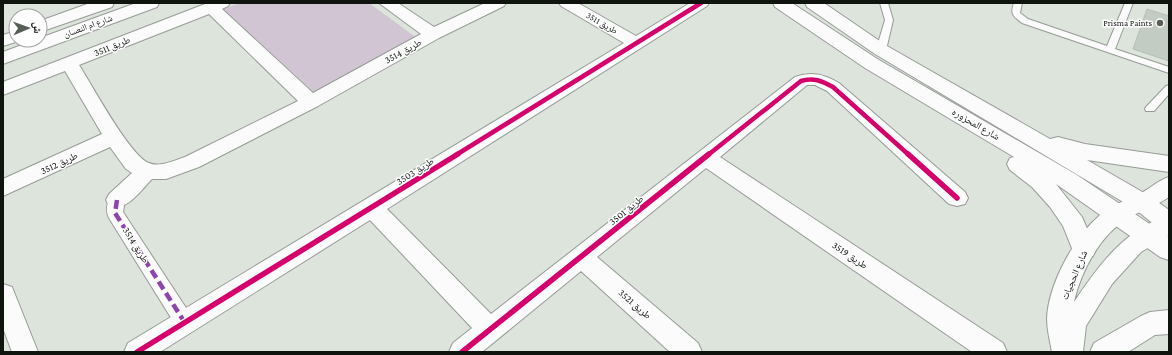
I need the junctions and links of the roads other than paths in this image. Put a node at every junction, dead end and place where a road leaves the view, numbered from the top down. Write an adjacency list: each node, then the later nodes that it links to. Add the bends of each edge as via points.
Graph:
1 (106, 3): 13 (main road, شارع ام النعسان)
2 (152, 3): 18 (main road, شارع ام النعسان)
3 (387, 3): 14 (street, طريق 3514)
4 (498, 3): 14 (street, طريق 3514)
5 (567, 3): 15 (street, طريق 3511)
6 (701, 3): 15 (street, طريق 3503)
7 (781, 3): 25 (main road, شارع المحزوره, via 872,64)
8 (812, 3): 16 (main road, شارع المحزوره)
9 (884, 3): 16 (lane, via 889,20)
10 (1018, 3): 17 (lane, via 1016,14 1032,23)
11 (1129, 3): 17 (lane)
12 (216, 5): 19 (street, طريق 3511); 23 (street)
13 (48, 24)
14 (433, 34): 23 (street, طريق 3514)
15 (636, 43): 36 (street, طريق 3503)
16 (881, 50): 26 (main road, شارع المحزوره)
17 (1110, 50): 20 (lane)
18 (3, 58)
19 (69, 63): 22 (street, طريق 3511); 27 (street)
20 (1169, 70)
21 (1169, 88): 24 (lane)
22 (3, 89)
23 (311, 102): 30 (street, طريق 3514, via 192,162 166,171)
24 (1150, 109)
25 (958, 114): 37 (main road, شارع المحزوره); 40 (main road, via 974,133 1038,179 1053,193 1080,232)
26 (1030, 136): 29 (main road, via 1085,152); 35 (main road, شارع المحزوره)
27 (114, 137): 30 (street, via 133,164); 32 (street, طريق 3512)
28 (706, 158): 33 (street, طريق 3501, via 801,80 820,79 833,87); 42 (street, طريق 3501); 51 (street, طريق 3519)
29 (1169, 164)
30 (147, 172): 34 (street, طريق 3514)
31 (1169, 185): 35 (street, شارع الحجيات)
32 (3, 188)
33 (957, 198)
34 (117, 200): 45 (street, طريق 3514, via 115,213)
35 (1143, 204): 37 (street, شارع الحجيات); 38 (main road, شارع المحزوره)
36 (372, 208): 45 (street, طريق 3503); 46 (street)
37 (1118, 213): 39 (main road, شارع المحزوره); 40 (street, شارع الحجيات, via 1099,230)
38 (1169, 224): 39 (street)
39 (1148, 236): 41 (main road, شارع المحزوره); 53 (street, via 1125,253 1104,276 1090,297 1074,324)
40 (1084, 249): 52 (street, شارع الحجيات, via 1062,298 1059,315)
41 (1169, 250)
42 (581, 257): 46 (street, طريق 3501); 50 (street, طريق 3521)
43 (3, 295): 47 (street)
44 (1169, 322): 54 (main road, via 1150,324)
45 (185, 323): 48 (street, طريق 3503)
46 (490, 330): 49 (street, طريق 3501)
47 (25, 352)
48 (137, 352)
49 (462, 352)
50 (689, 352)
51 (994, 352)
52 (1065, 352)
53 (1071, 352)
54 (1104, 352)

